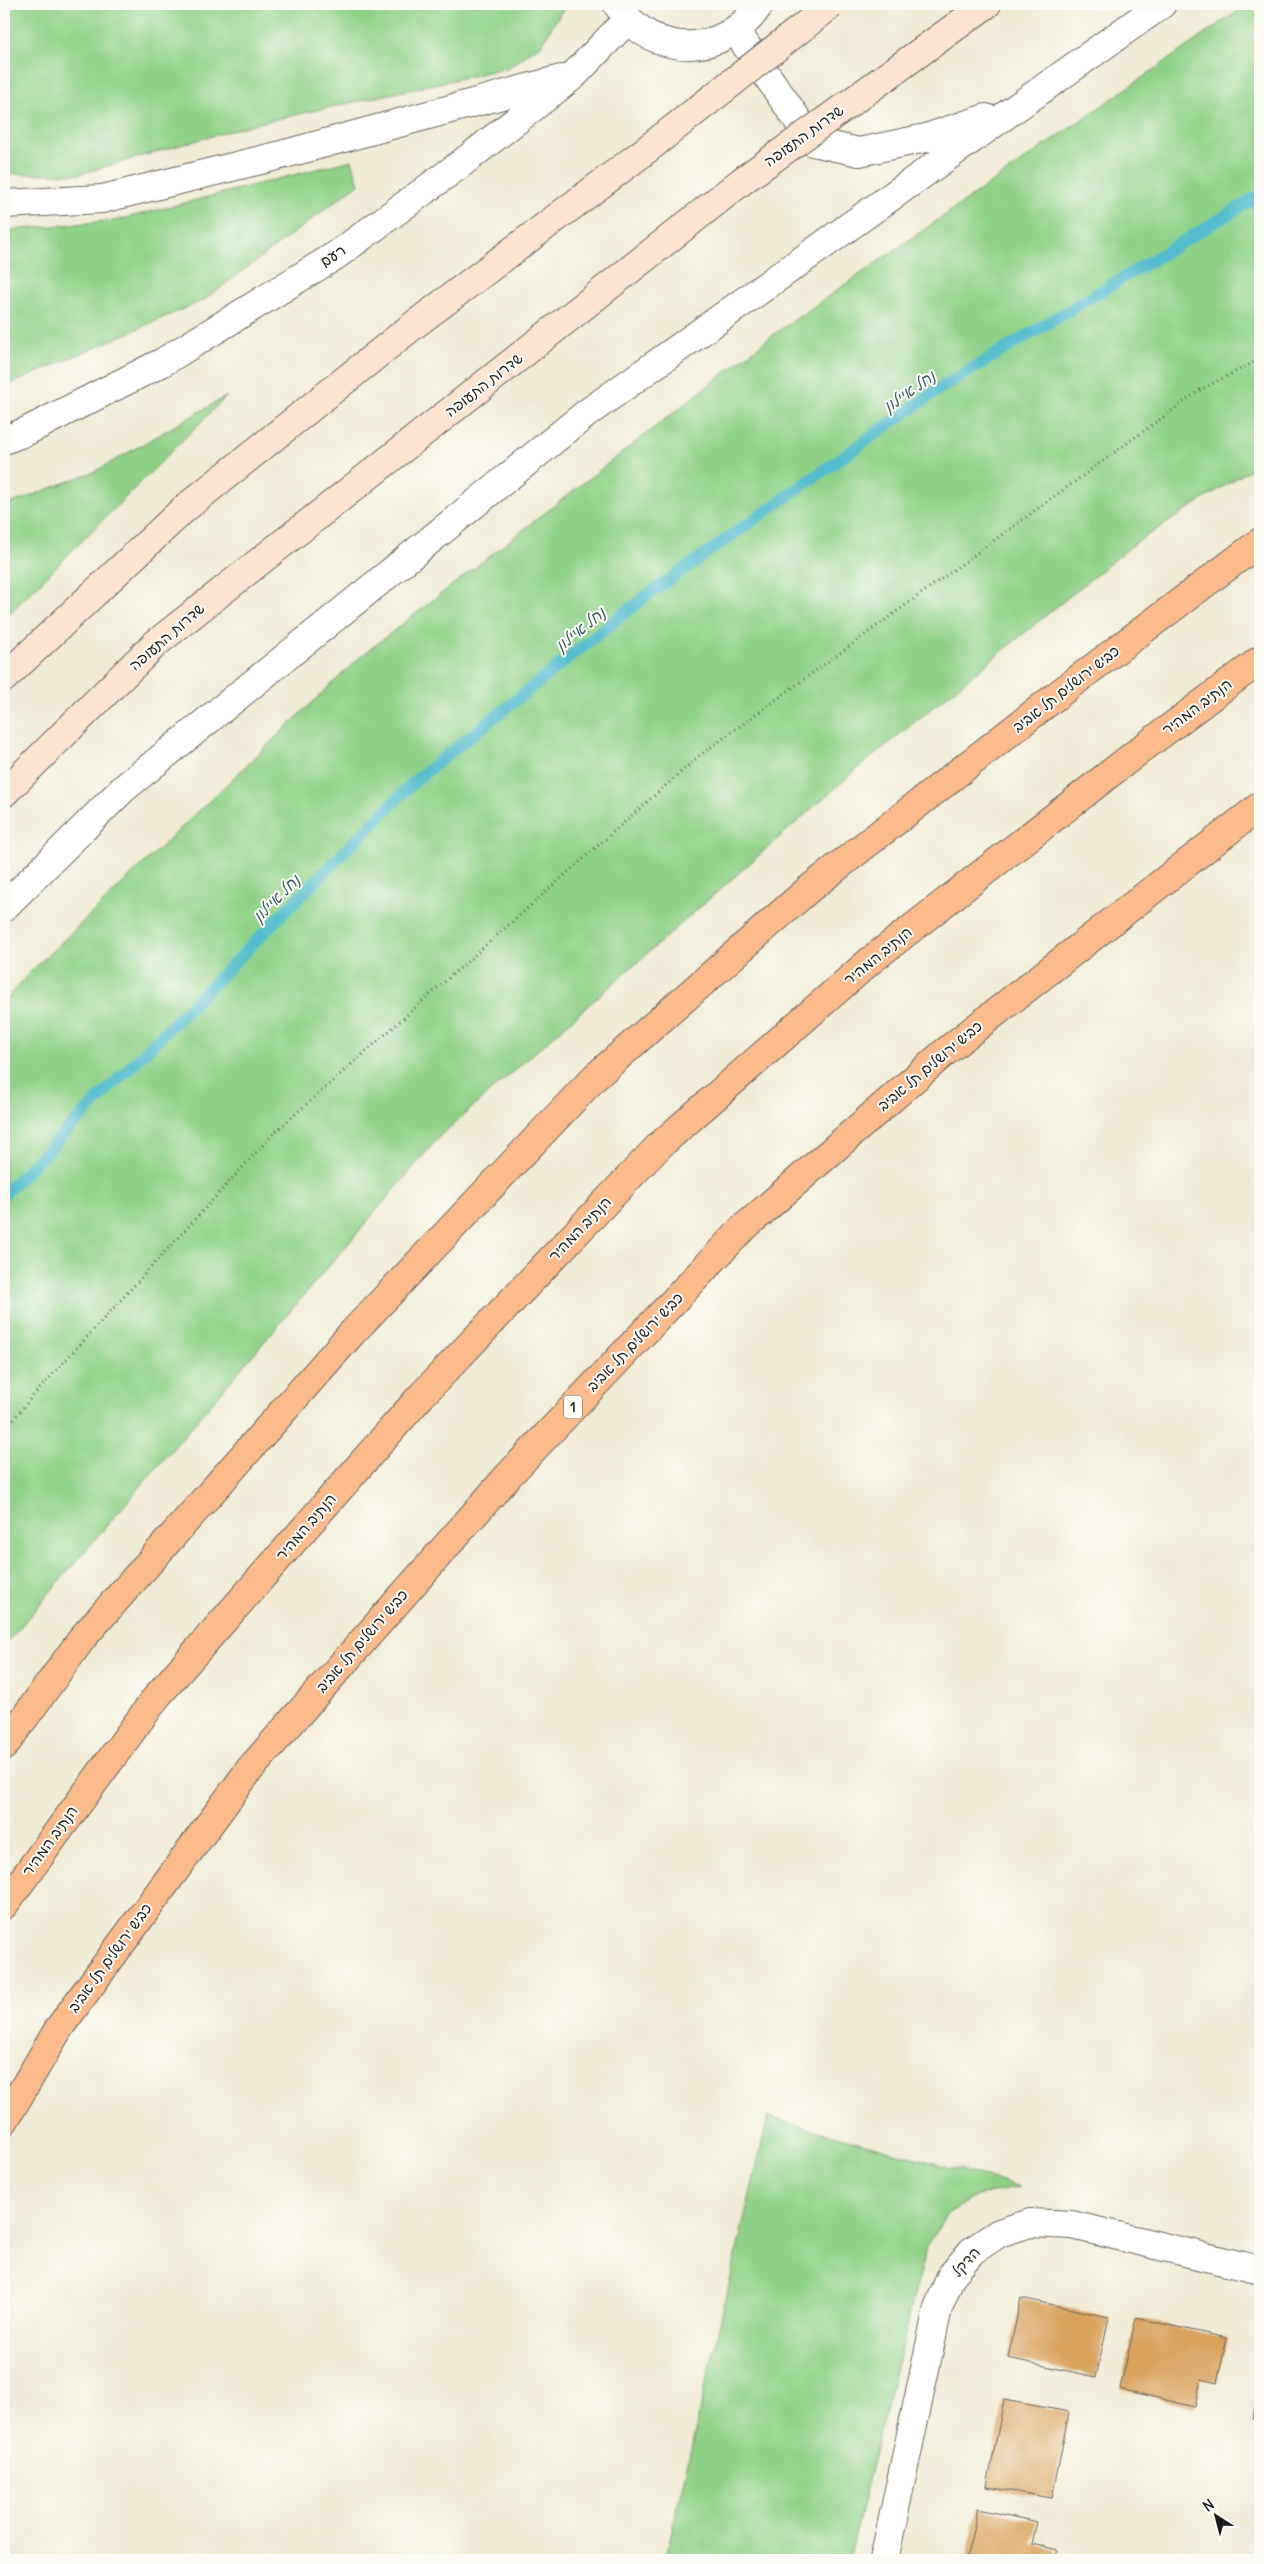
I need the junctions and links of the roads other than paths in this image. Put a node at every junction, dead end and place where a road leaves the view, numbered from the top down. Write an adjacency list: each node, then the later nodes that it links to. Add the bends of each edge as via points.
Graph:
1 (760, 4): 6 (street, via 752,17)
2 (832, 4): 13 (main road, bridge, via 641,154 414,325 184,509)
3 (987, 4): 14 (main road, שדרות התעופה, bridge, via 742,181 155,644)
4 (1162, 4): 8 (street)
5 (622, 11): 6 (street, via 641,31 657,39 684,45 704,44); 7 (street, רעם)
6 (736, 31): 8 (street, via 813,142 859,152 926,138)
7 (572, 76): 9 (street, via 102,199); 10 (street, רעם, via 462,163 338,254 163,362)
8 (1011, 110): 16 (street, via 587,413 124,789)
9 (4, 204)
10 (4, 440)
11 (1260, 542): 17 (highway, כביש ירושלים תל אביב, via 809,889 594,1078 338,1348 84,1636)
12 (1260, 660): 18 (highway, הנתיב המהיר, via 870,961 659,1146 421,1396 158,1695)
13 (4, 678)
14 (4, 793)
15 (1260, 806): 19 (highway, כביש ירושלים תל אביב / 1, via 945,1052 727,1245 508,1476 250,1769 59,2028)
16 (4, 907)
17 (4, 1746)
18 (4, 1904)
19 (4, 2122)
20 (1260, 2270): 21 (street, הדקל, via 1072,2224 1030,2223 999,2233 972,2251 951,2276 938,2308)
21 (884, 2560)

